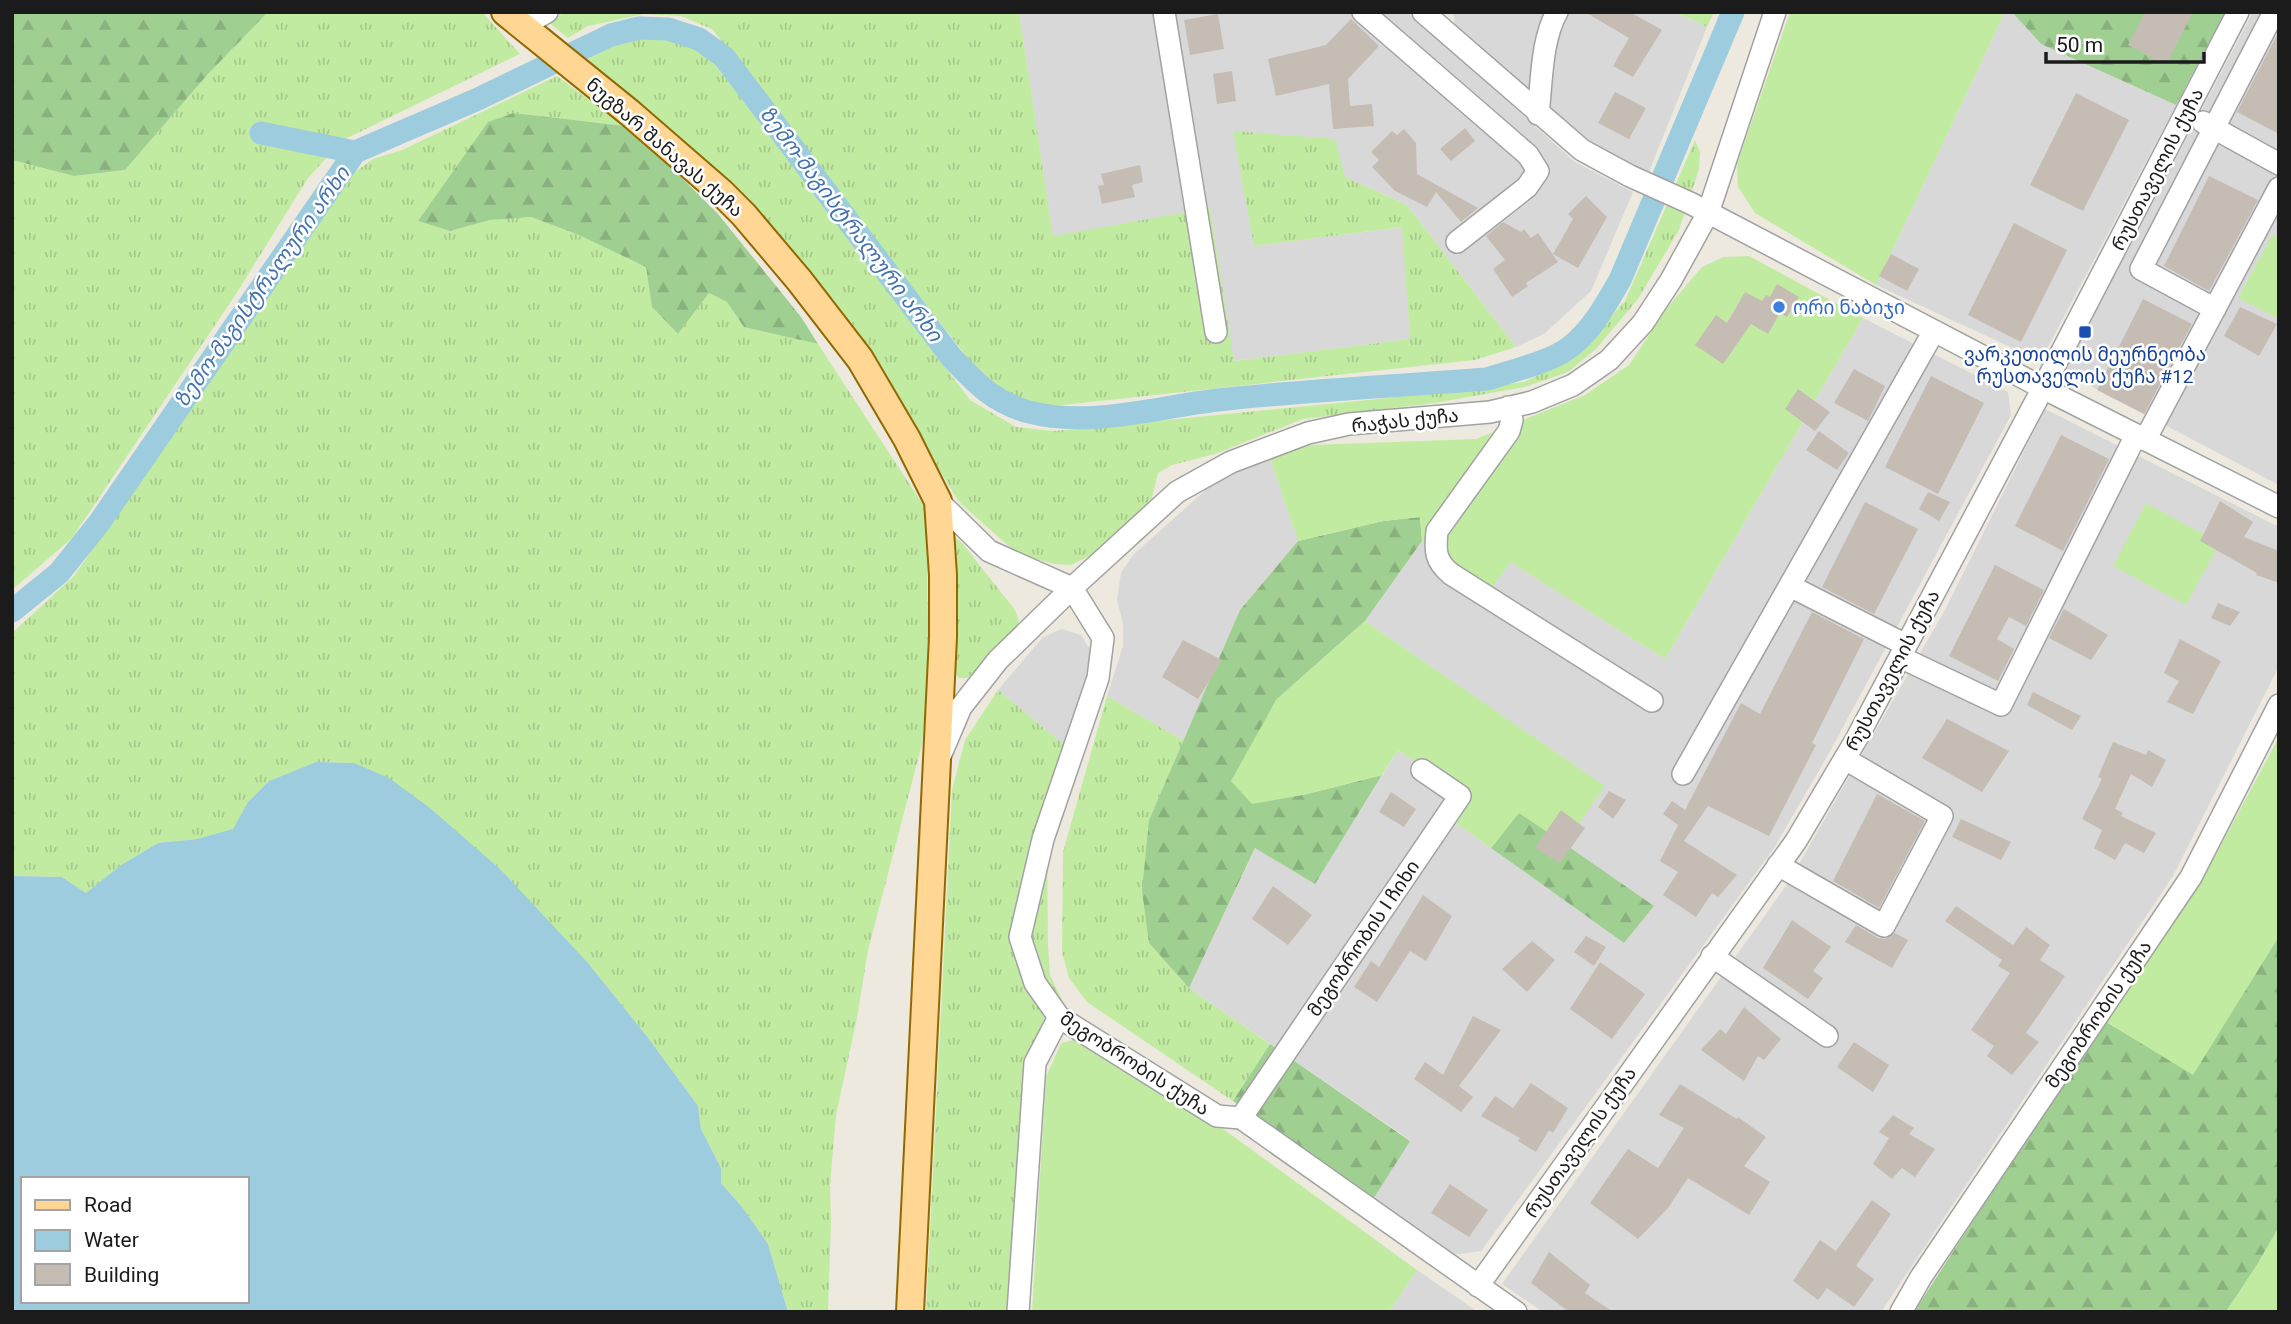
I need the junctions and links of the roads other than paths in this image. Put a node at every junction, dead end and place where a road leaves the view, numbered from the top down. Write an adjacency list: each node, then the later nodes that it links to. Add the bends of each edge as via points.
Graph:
1 (547, 12): 10 (street)
2 (1164, 12): 23 (street)
3 (1363, 12): 14 (street)
4 (1423, 12): 9 (street)
5 (1558, 12): 12 (street, via 1545,58)
6 (1775, 12): 17 (street, რაჭას ქუჩა)
7 (2238, 12): 11 (street, რუსთაველის ქუჩა)
8 (2274, 12): 13 (street)
9 (1445, 23): 12 (street)
10 (522, 25): 27 (main road, ნუგზარ შანავას ქუჩა, via 721,191 799,280 860,359)
11 (2186, 113): 13 (street); 19 (street, რუსთაველის ქუჩა)
12 (1545, 120): 14 (street); 17 (street, via 1582,150)
13 (2214, 128): 15 (street); 20 (street)
14 (1528, 155): 18 (street, via 1538,171 1527,187)
15 (2279, 164)
16 (2279, 188): 21 (street)
17 (1699, 208): 22 (street); 25 (street, რაჭას ქუჩა, via 1671,280 1643,323 1609,360 1573,385)
18 (1457, 242)
19 (2113, 252): 20 (street); 24 (street, რუსთაველის ქუჩა)
20 (2141, 269): 21 (street)
21 (2215, 309): 26 (street)
22 (1934, 331): 24 (street); 29 (street)
23 (1216, 332)
24 (2043, 388): 26 (street); 31 (street, რუსთაველის ქუჩა)
25 (1508, 407): 30 (street, რაჭას ქუჩა, via 1349,424 1241,457 1177,492); 32 (street, via 1509,431 1437,531 1439,564)
26 (2141, 438): 28 (street); 31 (street, via 2001,705)
27 (938, 501): 30 (street, via 989,551); 35 (main road, ნუგზარ შანავას ქუჩა, via 943,637)
28 (2279, 506)
29 (1790, 586): 31 (street); 37 (street)
30 (1072, 588): 35 (street, რაჭას ქუჩა, via 998,660 961,707); 40 (street, მეგობრობის ქუჩა, via 1102,638 1098,678 1043,839 1020,937 1035,983)
31 (1903, 651): 34 (street, რუსთაველის ქუჩა)
32 (1652, 701)
33 (2279, 705): 47 (street, მეგობრობის ქუჩა, via 2191,877)
34 (1844, 759): 38 (street, რუსთაველის ქუჩა); 38 (street, via 1942,816 1884,926)
35 (937, 762): 44 (main road, ნუგზარ შანავას ქუჩა)
36 (1422, 770): 42 (street, მეგობრობის I ჩიხი, via 1460,796)
37 (1683, 774)
38 (1778, 865): 39 (street, რუსთაველის ქუჩა)
39 (1712, 956): 41 (street); 43 (street, რუსთაველის ქუჩა)
40 (1059, 1017): 42 (street, მეგობრობის ქუჩა, via 1217,1116); 45 (street, via 1035,1063)
41 (1827, 1036)
42 (1241, 1118): 43 (street, მეგობრობის ქუჩა)
43 (1478, 1286): 46 (street, მეგობრობის ქუჩა)
44 (910, 1312)
45 (1018, 1312)
46 (1516, 1312)
47 (1901, 1312)

